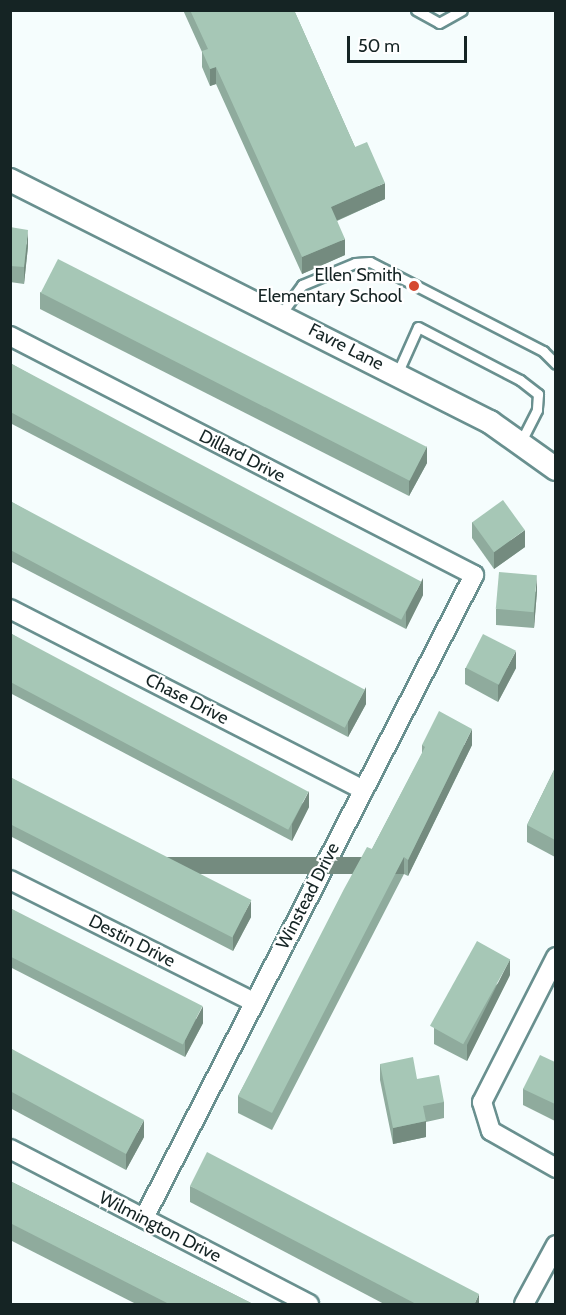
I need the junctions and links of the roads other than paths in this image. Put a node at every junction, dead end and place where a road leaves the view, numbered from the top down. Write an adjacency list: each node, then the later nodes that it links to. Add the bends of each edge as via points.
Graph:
1 (416, 10): 2 (lane, via 439,23)
2 (462, 10)
3 (10, 170): 5 (street, Favre Lane)
4 (10, 180): 5 (street, Favre Lane)
5 (33, 189): 6 (street, Favre Lane)
6 (281, 314): 8 (lane, via 302,285 355,263 370,262 543,351); 9 (street, Favre Lane)
7 (10, 336): 12 (street, Dillard Drive)
8 (555, 364)
9 (397, 374): 10 (street, Favre Lane); 10 (lane, via 418,327 520,380 538,394 537,410)
10 (519, 443): 11 (street, Favre Lane)
11 (554, 466)
12 (474, 575): 14 (street, Winstead Drive)
13 (10, 609): 14 (street, Chase Drive)
14 (363, 790): 17 (street, Winstead Drive)
15 (10, 880): 17 (street, Destin Drive)
16 (555, 957): 19 (street, via 487,1092 482,1114 491,1131)
17 (254, 1002): 20 (street, Winstead Drive)
18 (10, 1149): 20 (street, Wilmington Drive)
19 (555, 1168)
20 (144, 1218): 22 (street, Wilmington Drive)
21 (555, 1245): 23 (street)
22 (309, 1305)
23 (524, 1305)

